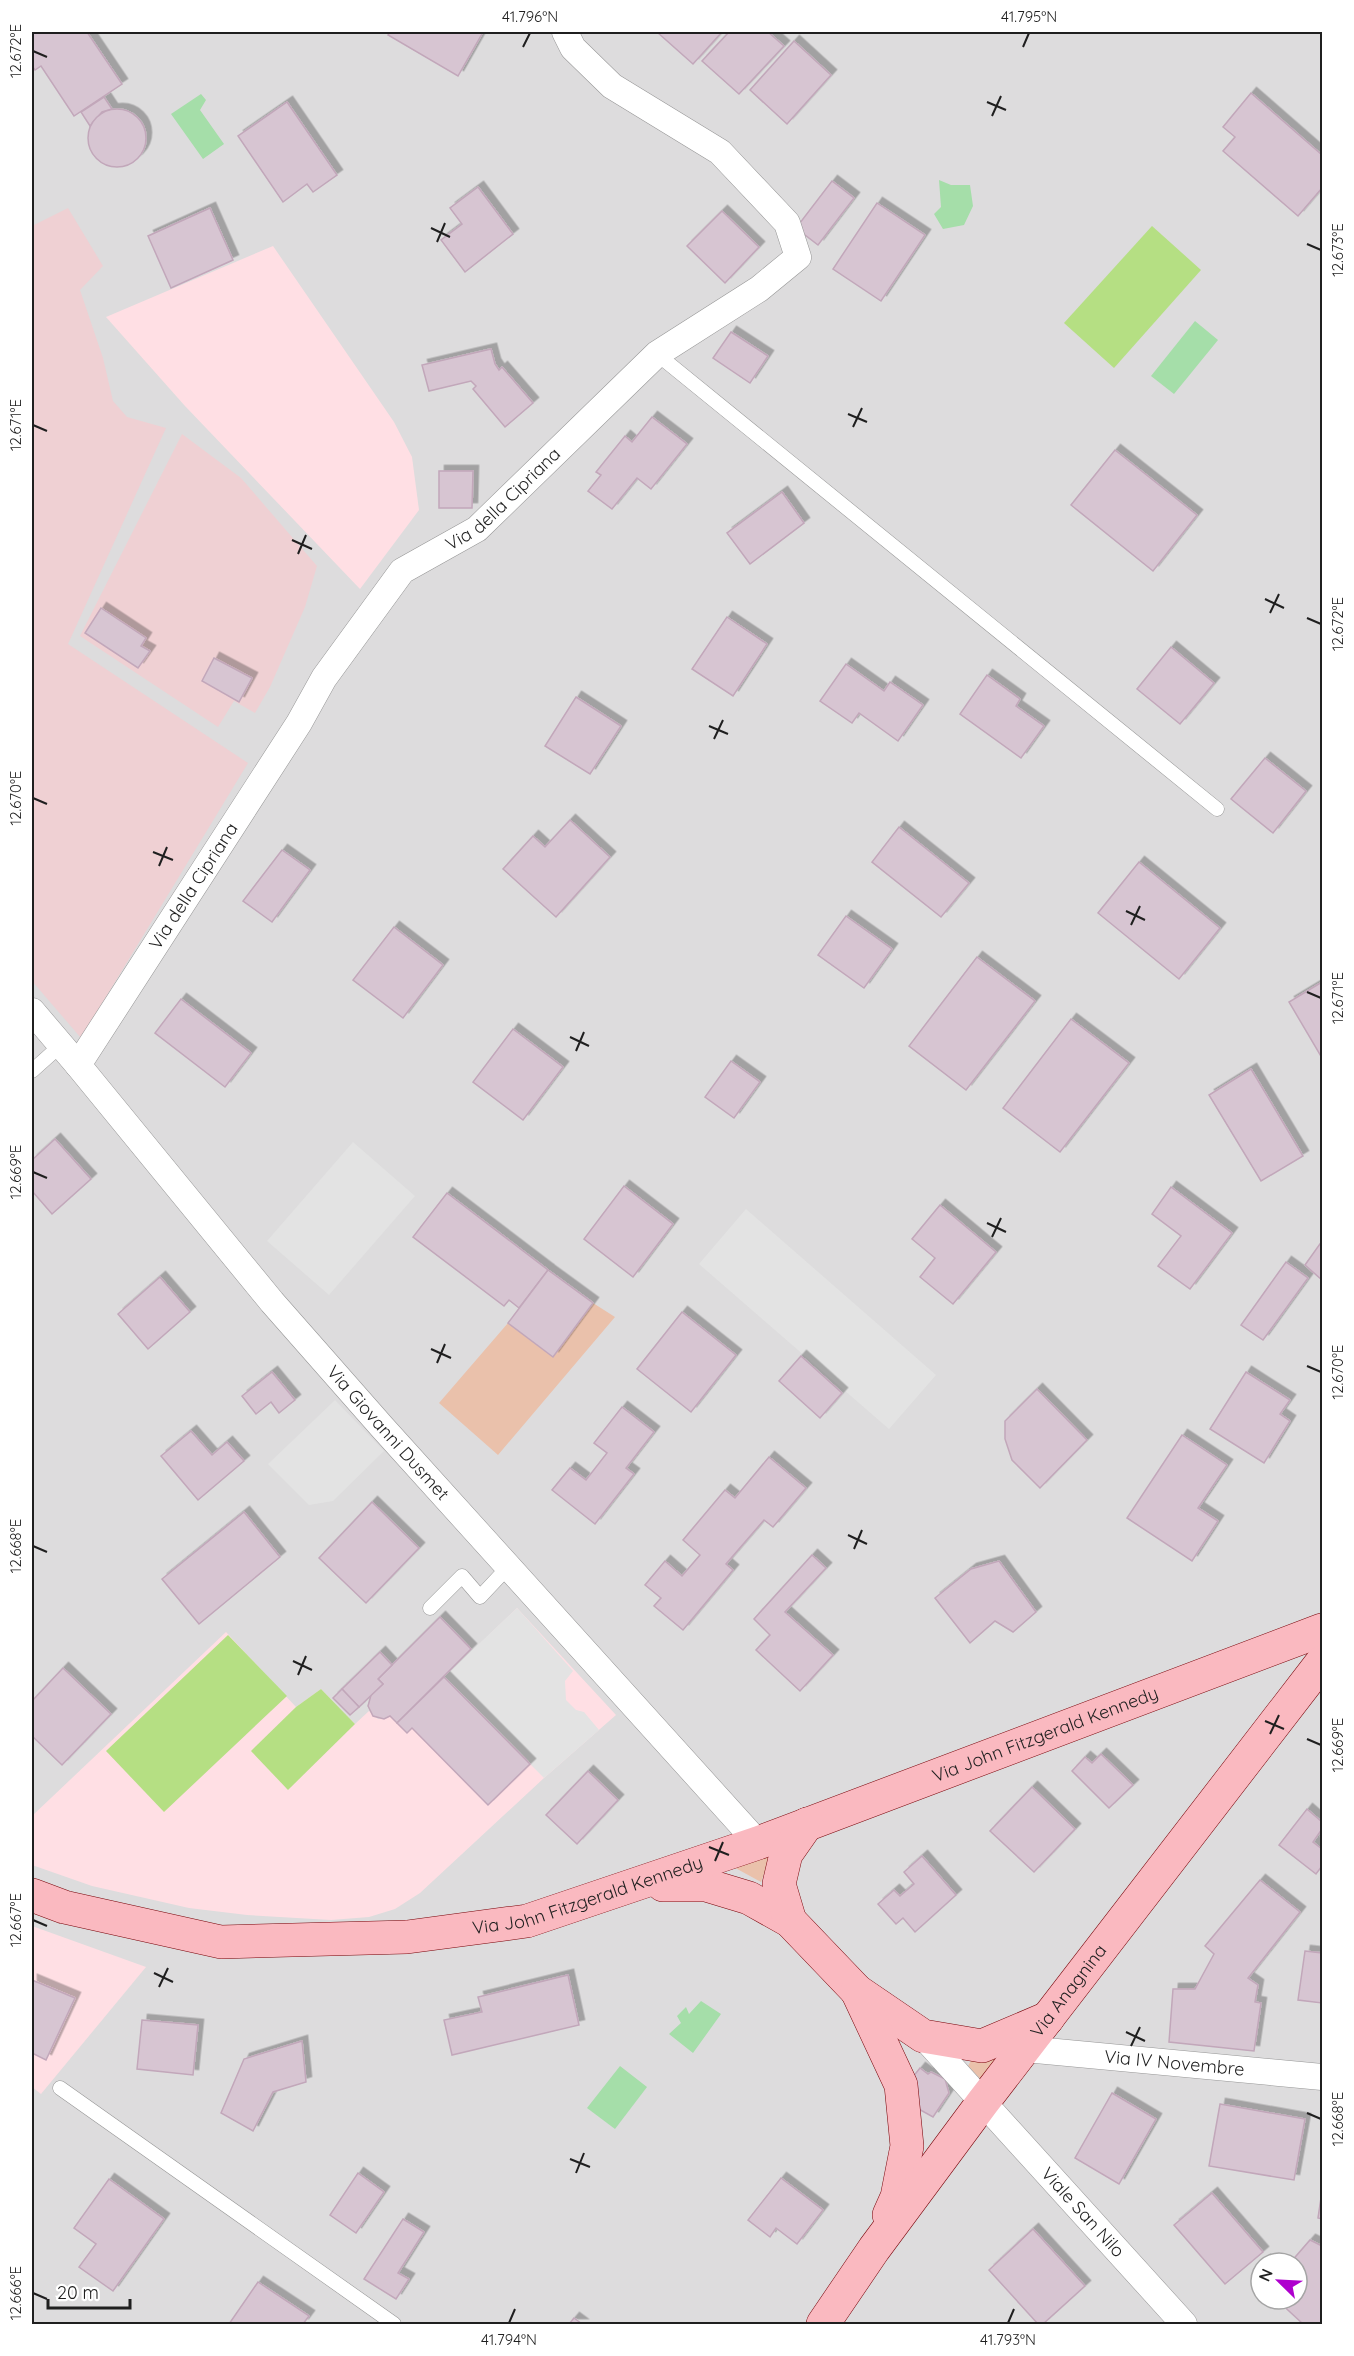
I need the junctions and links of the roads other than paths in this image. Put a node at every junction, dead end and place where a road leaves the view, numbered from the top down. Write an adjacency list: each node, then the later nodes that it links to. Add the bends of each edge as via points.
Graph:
1 (565, 32): 2 (street, Via della Cipriana, via 573,48 612,86 720,152 787,222 798,257 759,289)
2 (657, 354): 3 (lane); 6 (street, Via della Cipriana, via 477,530 402,571 324,678 294,731)
3 (1217, 809)
4 (32, 1011): 5 (street, Via Giovanni Dusmet)
5 (61, 1045): 6 (street, Via Giovanni Dusmet); 7 (lane)
6 (78, 1065): 8 (street, Via Giovanni Dusmet, via 272,1302)
7 (32, 1071)
8 (509, 1566): 9 (lane, via 480,1597 462,1576); 15 (street, Via Giovanni Dusmet)
9 (430, 1608)
10 (1323, 1630): 11 (main road, Via John Fitzgerald Kennedy)
11 (1267, 1651): 13 (main road, via 1291,1668 1294,1678); 14 (main road, Via John Fitzgerald Kennedy)
12 (1323, 1662): 13 (main road, Via Anagnina)
13 (1290, 1704): 20 (main road, Via Anagnina)
14 (807, 1824): 15 (main road, Via John Fitzgerald Kennedy); 18 (main road, via 786,1854 779,1884)
15 (758, 1843): 16 (main road, Via John Fitzgerald Kennedy)
16 (636, 1886): 17 (main road, Via John Fitzgerald Kennedy, via 516,1923 407,1937 221,1942 64,1907); 18 (main road, via 706,1885 749,1898)
17 (32, 1895)
18 (790, 1921): 19 (main road)
19 (857, 1991): 21 (main road); 26 (main road, via 901,2085 907,2146 897,2197)
20 (1050, 2017): 21 (main road, via 982,2046); 22 (main road, Via Anagnina)
21 (923, 2036): 25 (street, Viale San Nilo)
22 (1025, 2049): 23 (street, Via IV Novembre); 25 (main road, Via Anagnina)
23 (1323, 2077)
24 (60, 2088): 27 (lane)
25 (983, 2102): 26 (main road, Via Anagnina); 29 (street, Viale San Nilo)
26 (874, 2249): 28 (main road, Via Anagnina)
27 (394, 2325)
28 (824, 2325)
29 (1184, 2325)

